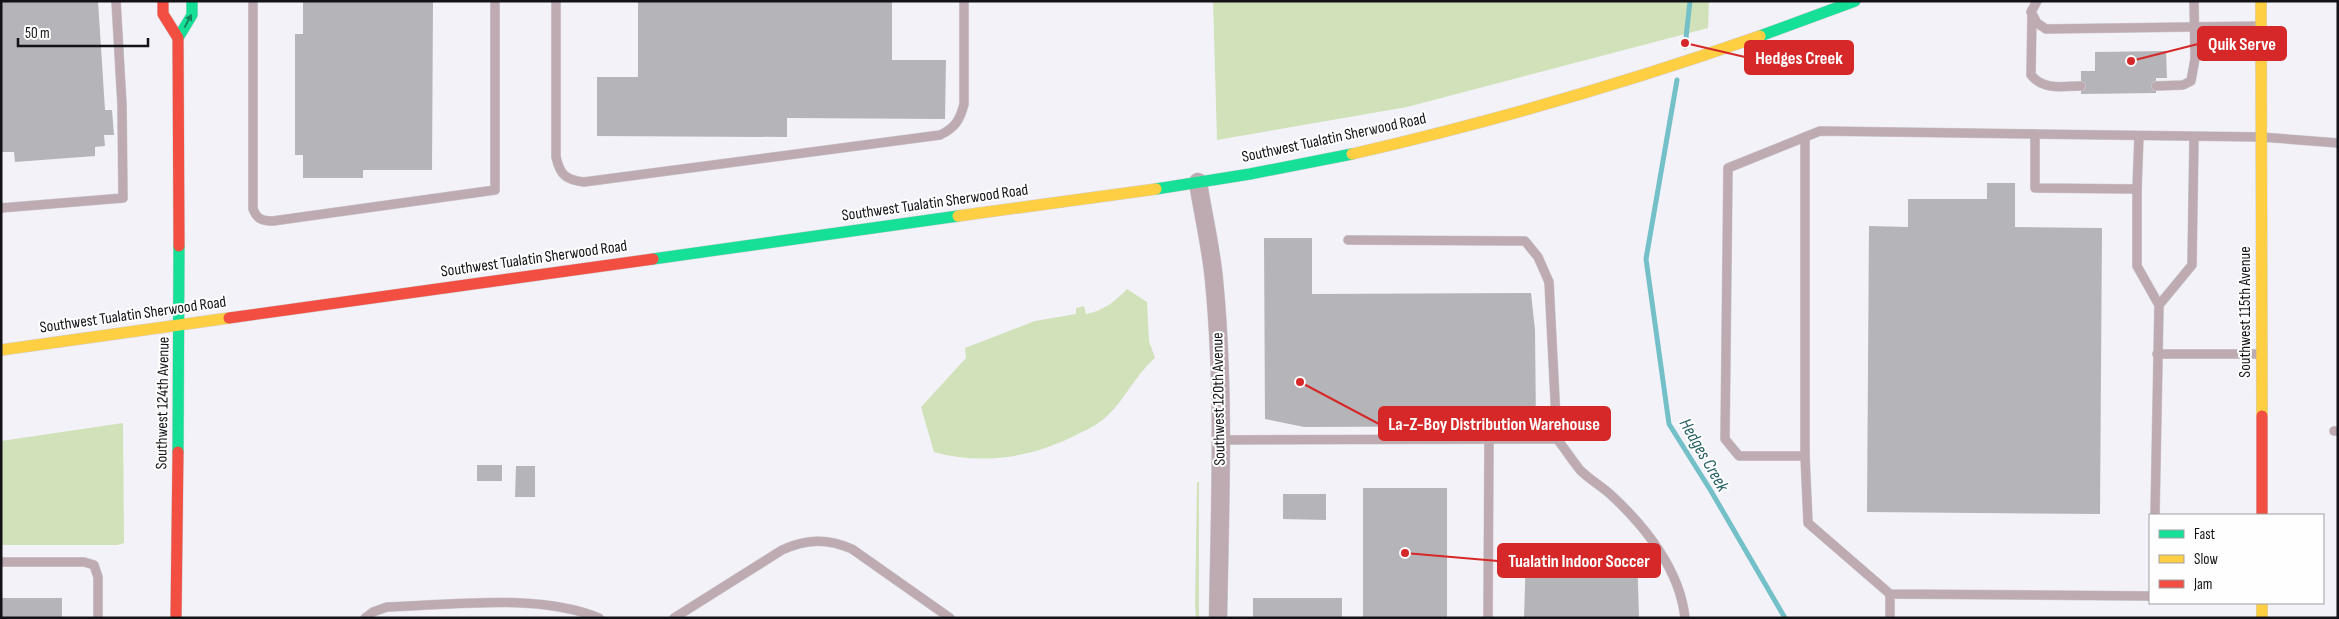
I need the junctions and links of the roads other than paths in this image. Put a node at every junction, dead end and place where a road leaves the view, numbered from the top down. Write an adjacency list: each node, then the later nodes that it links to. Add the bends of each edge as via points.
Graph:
1 (116, 1): 26 (lane, via 123,198)
2 (163, 1): 15 (main road, via 163,14)
3 (192, 1): 15 (main road, one-way to 3, via 192,15)
4 (254, 1): 5 (lane, via 253,209 263,221 495,190)
5 (494, 1)
6 (556, 1): 7 (lane, via 556,157 559,171 569,180 584,182 940,135 952,129 961,118 964,104)
7 (964, 1)
8 (1855, 1): 24 (main road, Southwest Tualatin Sherwood Road, via 1723,50 1486,121 1346,155)
9 (2037, 1): 12 (lane)
10 (2194, 1): 14 (lane)
11 (2261, 1): 13 (main road, Southwest 115th Avenue)
12 (2032, 12): 14 (lane, via 2037,23 2046,29); 16 (lane, via 2032,75 2035,80 2052,87)
13 (2253, 24): 14 (lane); 22 (main road, Southwest 115th Avenue)
14 (2194, 28): 17 (lane, via 2191,82)
15 (178, 38): 29 (main road, Southwest 124th Avenue)
16 (2081, 86)
17 (2156, 86)
18 (2035, 134): 19 (lane); 20 (lane, via 1820,131); 25 (lane, via 2035,188)
19 (2139, 136): 21 (lane); 25 (lane)
20 (1805, 137): 36 (lane); 36 (lane, via 1728,168 1726,429 1726,439 1739,456)
21 (2194, 137): 22 (lane); 28 (lane, via 2192,265)
22 (2261, 137): 23 (lane); 32 (main road, Southwest 115th Avenue)
23 (2338, 143)
24 (1198, 182): 29 (main road, Southwest Tualatin Sherwood Road); 34 (street, Southwest 120th Avenue, via 1214,278 1219,342)
25 (2138, 189): 28 (lane, via 2137,266)
26 (1, 208)
27 (1348, 240): 33 (lane, via 1525,241 1538,257 1549,282)
28 (2159, 305): 31 (lane)
29 (180, 325): 30 (main road, Southwest Tualatin Sherwood Road); 44 (main road, Southwest 124th Avenue)
30 (1, 350)
31 (2156, 354): 32 (lane); 37 (lane)
32 (2262, 354): 38 (main road, Southwest 115th Avenue)
33 (1557, 439): 35 (lane); 51 (lane, via 1582,471 1644,530 1668,564 1681,594)
34 (1220, 440): 35 (lane); 49 (street, Southwest 120th Avenue)
35 (1489, 440): 50 (lane)
36 (1804, 456): 40 (lane, via 1808,524)
37 (2155, 514)
38 (2262, 514)
39 (1, 562): 43 (lane, via 84,562 94,565 98,576)
40 (1890, 594): 41 (lane); 52 (lane)
41 (2149, 596)
42 (2262, 604): 53 (main road)
43 (98, 618)
44 (176, 618)
45 (365, 618): 46 (lane, via 387,607 529,603)
46 (599, 618)
47 (674, 618): 48 (lane, via 782,550 799,542 818,541 835,542 852,549)
48 (950, 618)
49 (1218, 618)
50 (1488, 618)
51 (1685, 618)
52 (1890, 618)
53 (2262, 618)

